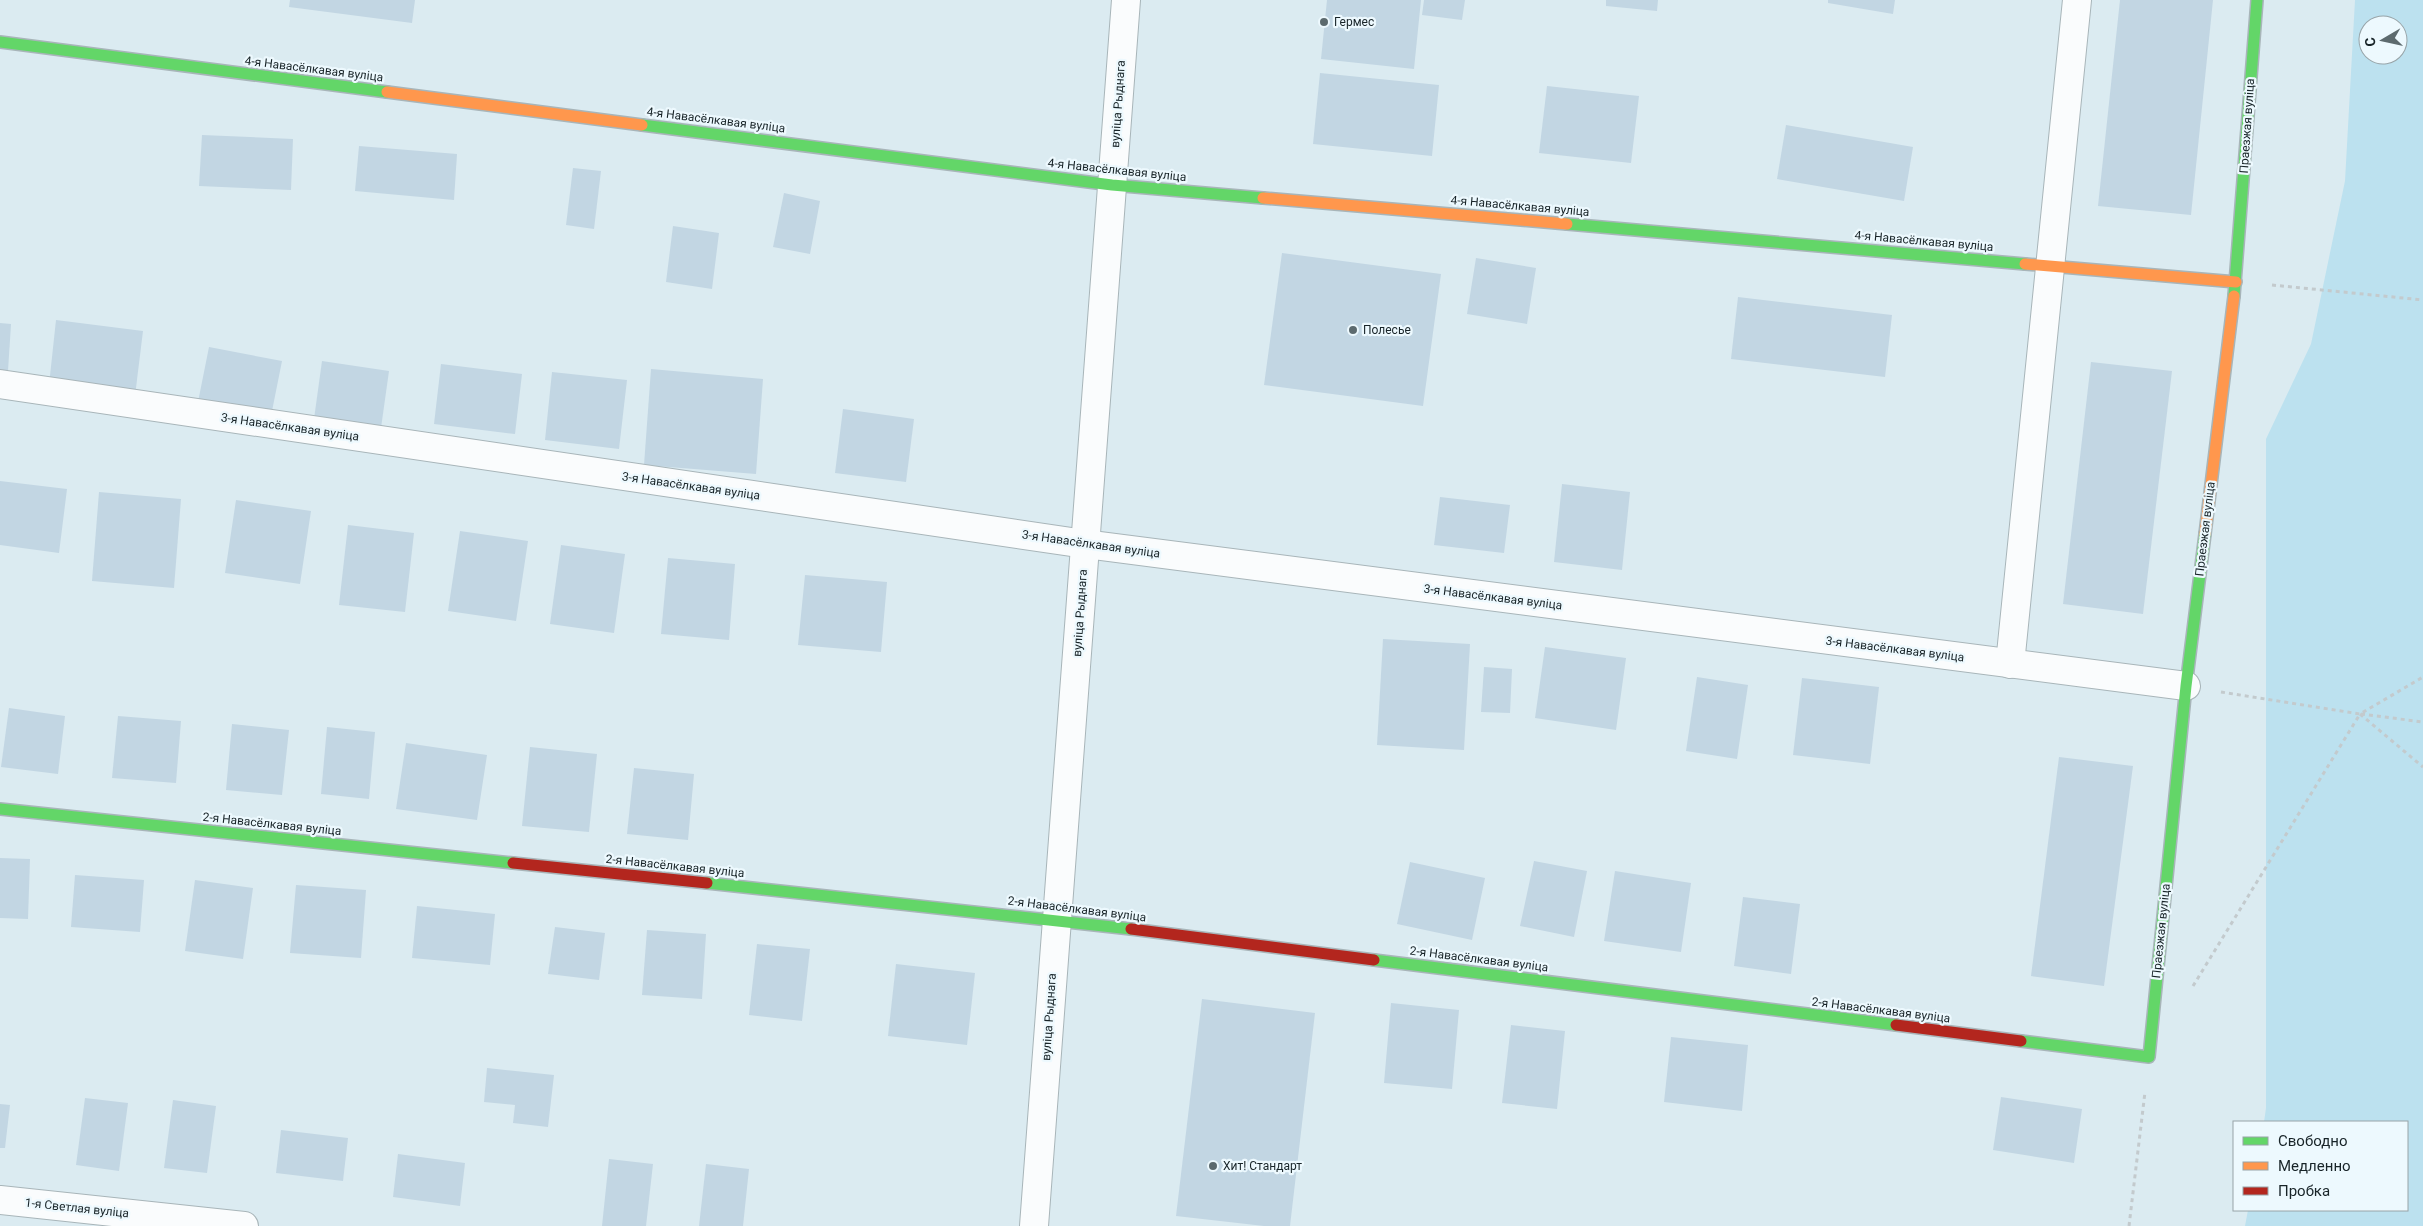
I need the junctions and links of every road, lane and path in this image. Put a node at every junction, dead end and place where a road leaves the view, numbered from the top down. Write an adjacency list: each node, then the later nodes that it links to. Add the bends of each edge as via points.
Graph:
1 (1126, 0): 5 (street, вуліца Рыднага)
2 (2077, 0): 6 (street)
3 (2257, 0): 7 (street, Праезжая вуліца)
4 (0, 42): 5 (street, 4-я Навасёлкавая вуліца)
5 (1112, 185): 6 (street, 4-я Навасёлкавая вуліца); 10 (street, вуліца Рыднага)
6 (2051, 266): 7 (street, 4-я Навасёлкавая вуліца); 11 (street)
7 (2236, 282): 8 (path); 13 (street, Праезжая вуліца)
8 (2423, 300)
9 (0, 384): 10 (street, 3-я Навасёлкавая вуліца)
10 (1085, 544): 11 (street, 3-я Навасёлкавая вуліца); 18 (street, вуліца Рыднага)
11 (2010, 664): 13 (street, 3-я Навасёлкавая вуліца)
12 (2423, 677): 14 (path)
13 (2186, 686): 14 (path); 20 (street, Праезжая вуліца)
14 (2360, 714): 15 (path); 16 (path); 19 (path)
15 (2423, 722)
16 (2423, 767)
17 (0, 810): 18 (street, 2-я Навасёлкавая вуліца)
18 (1056, 920): 20 (street, 2-я Навасёлкавая вуліца); 23 (street, вуліца Рыднага)
19 (2190, 990)
20 (2149, 1057): 24 (path)
21 (0, 1200): 22 (street, 1-я Светлая вуліца)
22 (244, 1226)
23 (1034, 1226)
24 (2129, 1226)

